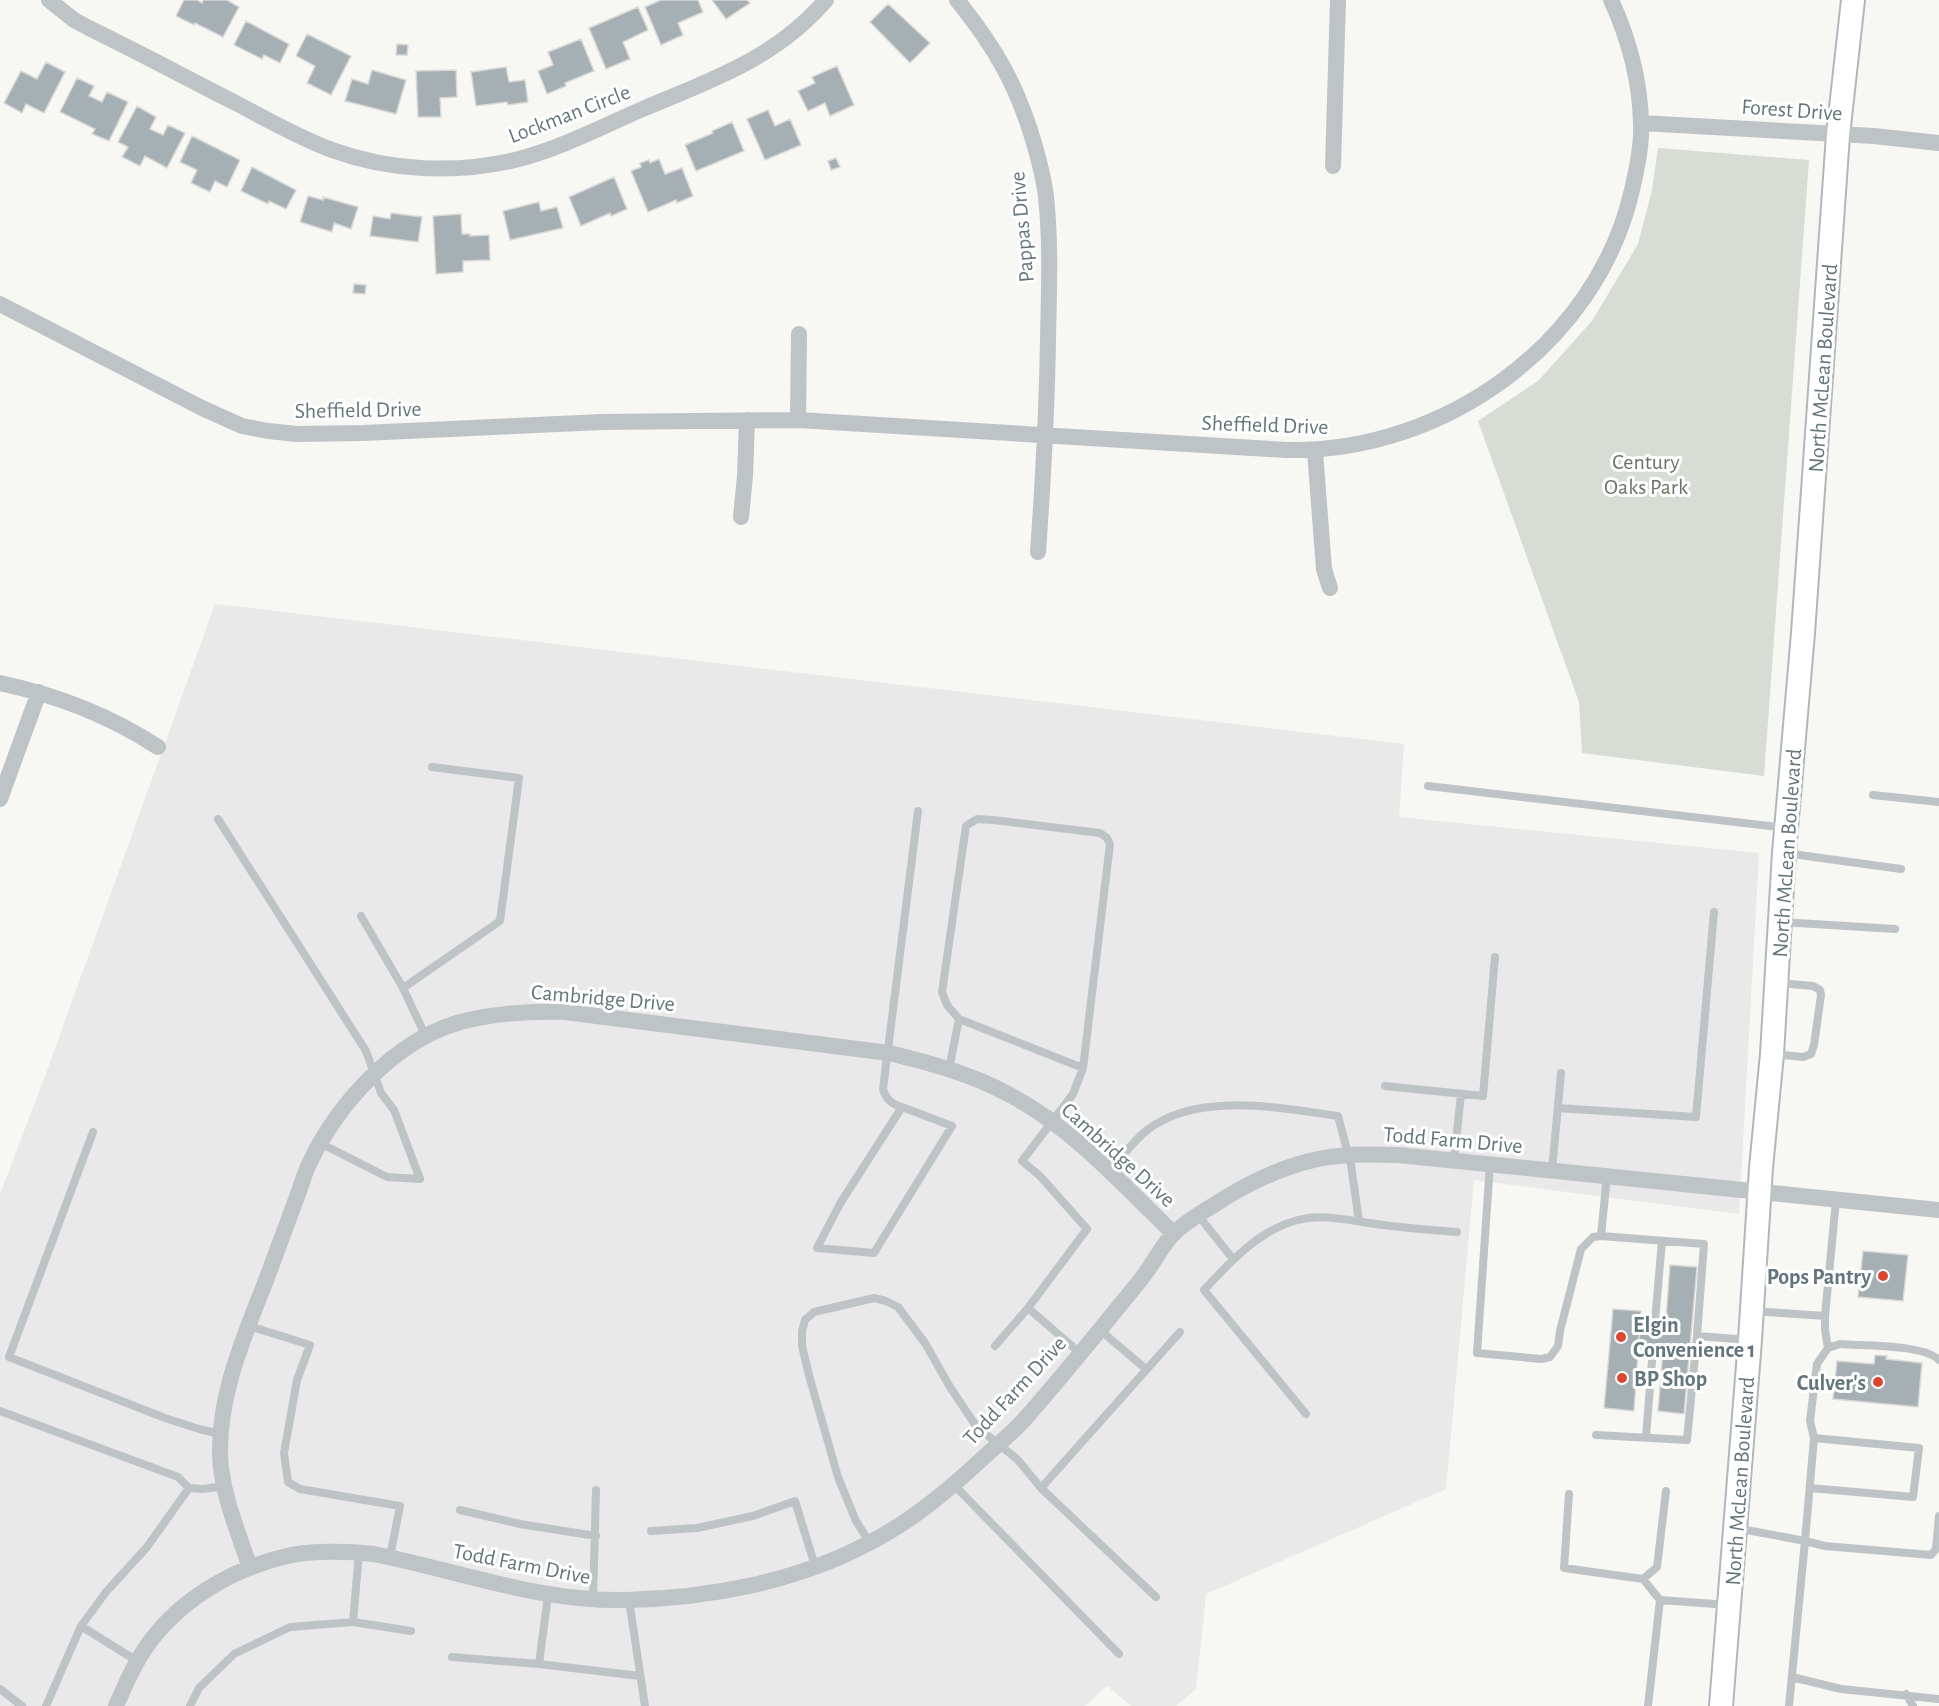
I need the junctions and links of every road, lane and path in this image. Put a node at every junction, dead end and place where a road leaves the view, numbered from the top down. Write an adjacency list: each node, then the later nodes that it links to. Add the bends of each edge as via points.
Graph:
1 (49, 0): 2 (street, Lockman Circle, via 88,28 311,141 370,161 435,169 494,164 534,154 702,84 783,42)
2 (826, 0)
3 (957, 0): 15 (street, Pappas Drive, via 983,32 1015,88 1040,167 1048,220 1049,270)
4 (1338, 0): 10 (street)
5 (1611, 0): 7 (street, Sheffield Drive, via 1627,41)
6 (1854, 0): 8 (main road, North McLean Boulevard)
7 (1641, 123): 8 (street, Forest Drive); 16 (street, Sheffield Drive, via 1630,201 1613,249 1587,294 1559,330 1508,378 1448,414 1377,441)
8 (1838, 135): 9 (street, Forest Drive); 30 (main road, North McLean Boulevard)
9 (1939, 143)
10 (1333, 166)
11 (0, 304): 13 (street, Sheffield Drive, via 202,408 242,426 268,431 352,433)
12 (799, 334): 14 (street)
13 (747, 420): 14 (street, Sheffield Drive); 17 (street)
14 (798, 420): 15 (street, Sheffield Drive)
15 (1045, 436): 16 (street, Sheffield Drive); 18 (street, Pappas Drive)
16 (1315, 451): 19 (street, via 1324,569)
17 (741, 517)
18 (1038, 552)
19 (1330, 588)
20 (0, 682): 21 (street)
21 (39, 692): 22 (street, via 111,720); 26 (street)
22 (158, 747)
23 (432, 767): 39 (lane, via 519,778 500,921)
24 (1428, 786): 30 (lane)
25 (1873, 795): 27 (lane)
26 (0, 799)
27 (1939, 802)
28 (918, 811): 42 (lane)
29 (218, 819): 47 (lane, via 366,1051)
30 (1787, 828): 31 (main road, North McLean Boulevard)
31 (1784, 853): 32 (lane); 35 (main road, North McLean Boulevard)
32 (1900, 868)
33 (1714, 912): 51 (lane, via 1696,1117)
34 (361, 916): 39 (lane)
35 (1780, 922): 36 (lane); 38 (main road, North McLean Boulevard)
36 (1895, 929)
37 (1495, 957): 49 (lane, via 1483,1096)
38 (1776, 983): 43 (main road, North McLean Boulevard); 43 (lane, via 1813,986 1821,995 1811,1054)
39 (403, 988): 41 (lane)
40 (959, 1019): 44 (lane); 44 (lane, via 942,992 966,826 977,819 1100,833 1110,844); 45 (lane)
41 (426, 1037): 42 (street, Cambridge Drive, via 457,1023 487,1016 542,1011); 47 (street, Cambridge Drive)
42 (888, 1053): 45 (street, Cambridge Drive); 50 (lane, via 883,1089 886,1098)
43 (1772, 1054): 61 (main road, North McLean Boulevard)
44 (1083, 1068): 52 (lane, via 1073,1094)
45 (949, 1070): 52 (street, Cambridge Drive, via 1010,1095)
46 (1561, 1073): 51 (lane)
47 (374, 1075): 54 (street, Cambridge Drive, via 350,1099); 54 (lane, via 394,1110 420,1179 387,1177)
48 (1385, 1086): 49 (lane)
49 (1461, 1094): 56 (lane)
50 (902, 1107): 50 (lane, via 952,1126 874,1253 817,1248 841,1202)
51 (1558, 1108): 58 (lane)
52 (1051, 1121): 59 (street, Cambridge Drive); 71 (lane, via 1022,1161 1087,1229)
53 (93, 1132): 88 (lane, via 9,1357 165,1418)
54 (320, 1143): 74 (street, Cambridge Drive, via 309,1163)
55 (1348, 1155): 56 (street, Todd Farm Drive); 59 (lane, via 1338,1116 1262,1106 1223,1106 1190,1110 1166,1119 1146,1131); 64 (street, Todd Farm Drive, via 1269,1174); 65 (lane)
56 (1454, 1160): 57 (street, Todd Farm Drive)
57 (1490, 1164): 58 (street, Todd Farm Drive); 68 (lane, via 1477,1353 1541,1359 1554,1354 1578,1257 1588,1240)
58 (1552, 1170): 60 (street, Todd Farm Drive)
59 (1109, 1171): 67 (street, Cambridge Drive)
60 (1607, 1175): 61 (street, Todd Farm Drive); 68 (lane)
61 (1760, 1191): 62 (street, Todd Farm Drive); 72 (main road, North McLean Boulevard)
62 (1836, 1200): 63 (street, Todd Farm Drive); 73 (lane)
63 (1939, 1210)
64 (1198, 1215): 67 (street, Todd Farm Drive); 70 (lane)
65 (1359, 1221): 66 (lane); 70 (lane, via 1299,1219 1278,1227)
66 (1457, 1233)
67 (1174, 1234): 75 (street, Todd Farm Drive)
68 (1601, 1236): 69 (lane)
69 (1662, 1241): 77 (lane); 78 (lane, via 1704,1245)
70 (1233, 1259): 87 (lane, via 1204,1290)
71 (1028, 1308): 80 (lane); 83 (lane)
72 (1752, 1311): 73 (lane); 79 (main road, North McLean Boulevard)
73 (1825, 1316): 81 (lane)
74 (249, 1326): 88 (street, Cambridge Drive, via 226,1392); 109 (lane, via 310,1346 297,1380 284,1453 288,1482 300,1489 399,1506)
75 (1100, 1330): 83 (street, Todd Farm Drive); 85 (lane)
76 (1180, 1332): 85 (lane)
77 (1654, 1332)
78 (1697, 1336): 79 (lane); 90 (lane, via 1687,1440)
79 (1750, 1340): 103 (main road, North McLean Boulevard)
80 (995, 1346)
81 (1828, 1348): 84 (lane, via 1840,1344 1918,1350); 91 (lane, via 1817,1364 1810,1421)
82 (1653, 1349): 90 (lane)
83 (1080, 1353): 92 (street, Todd Farm Drive, via 1022,1423)
84 (1939, 1360)
85 (1146, 1369): 96 (lane)
86 (0, 1411): 95 (lane, via 178,1477)
87 (1306, 1414)
88 (220, 1434): 94 (street, Cambridge Drive)
89 (1596, 1435): 90 (lane)
90 (1646, 1437)
91 (1814, 1438): 97 (lane); 97 (lane, via 1919,1448 1913,1497)
92 (999, 1444): 93 (street, Todd Farm Drive); 96 (lane); 107 (lane, via 987,1437 970,1417 898,1307 874,1298 814,1312 805,1320 802,1346 838,1476 856,1521)
93 (954, 1485): 107 (street, Todd Farm Drive); 122 (lane)
94 (224, 1486): 95 (lane); 111 (street, Cambridge Drive)
95 (189, 1488): 120 (lane, via 147,1547)
96 (1041, 1488): 114 (lane)
97 (1810, 1488): 106 (lane)
98 (596, 1490): 105 (lane)
99 (1666, 1491): 112 (lane, via 1657,1567)
100 (1569, 1494): 112 (lane, via 1564,1568)
101 (460, 1510): 105 (lane)
102 (1939, 1516): 106 (lane, via 1936,1549 1931,1555)
103 (1736, 1528): 106 (lane); 118 (main road, North McLean Boulevard)
104 (651, 1531): 110 (lane, via 697,1528 753,1516 795,1501)
105 (596, 1536): 115 (lane)
106 (1805, 1541): 127 (lane)
107 (870, 1543): 110 (street, Todd Farm Drive)
108 (359, 1552): 109 (street, Todd Farm Drive); 111 (street, Todd Farm Drive, via 285,1556); 119 (lane)
109 (390, 1557): 113 (street, Todd Farm Drive)
110 (815, 1566): 116 (street, Todd Farm Drive, via 783,1578 728,1590)
111 (250, 1568): 124 (street, Todd Farm Drive, via 217,1583 184,1605)
112 (1643, 1579): 117 (lane)
113 (548, 1595): 115 (street, Todd Farm Drive); 125 (lane)
114 (1156, 1597)
115 (593, 1600): 116 (street, Todd Farm Drive)
116 (629, 1600): 126 (lane)
117 (1660, 1600): 118 (lane); 136 (lane)
118 (1730, 1605): 137 (main road, North McLean Boulevard)
119 (353, 1622): 121 (lane); 134 (lane, via 290,1627 234,1654 199,1688)
120 (81, 1626): 124 (lane); 132 (lane)
121 (411, 1631)
122 (1119, 1654)
123 (452, 1657): 125 (lane)
124 (137, 1661): 133 (street, Todd Farm Drive)
125 (539, 1664): 126 (lane)
126 (640, 1676): 135 (lane)
127 (1792, 1677): 129 (lane, via 1841,1689); 138 (lane)
128 (0, 1689): 131 (lane)
129 (1906, 1694): 130 (lane); 139 (lane)
130 (1939, 1699)
131 (22, 1706)
132 (46, 1706)
133 (116, 1706)
134 (190, 1706)
135 (645, 1706)
136 (1647, 1706)
137 (1721, 1706)
138 (1789, 1706)
139 (1913, 1706)

